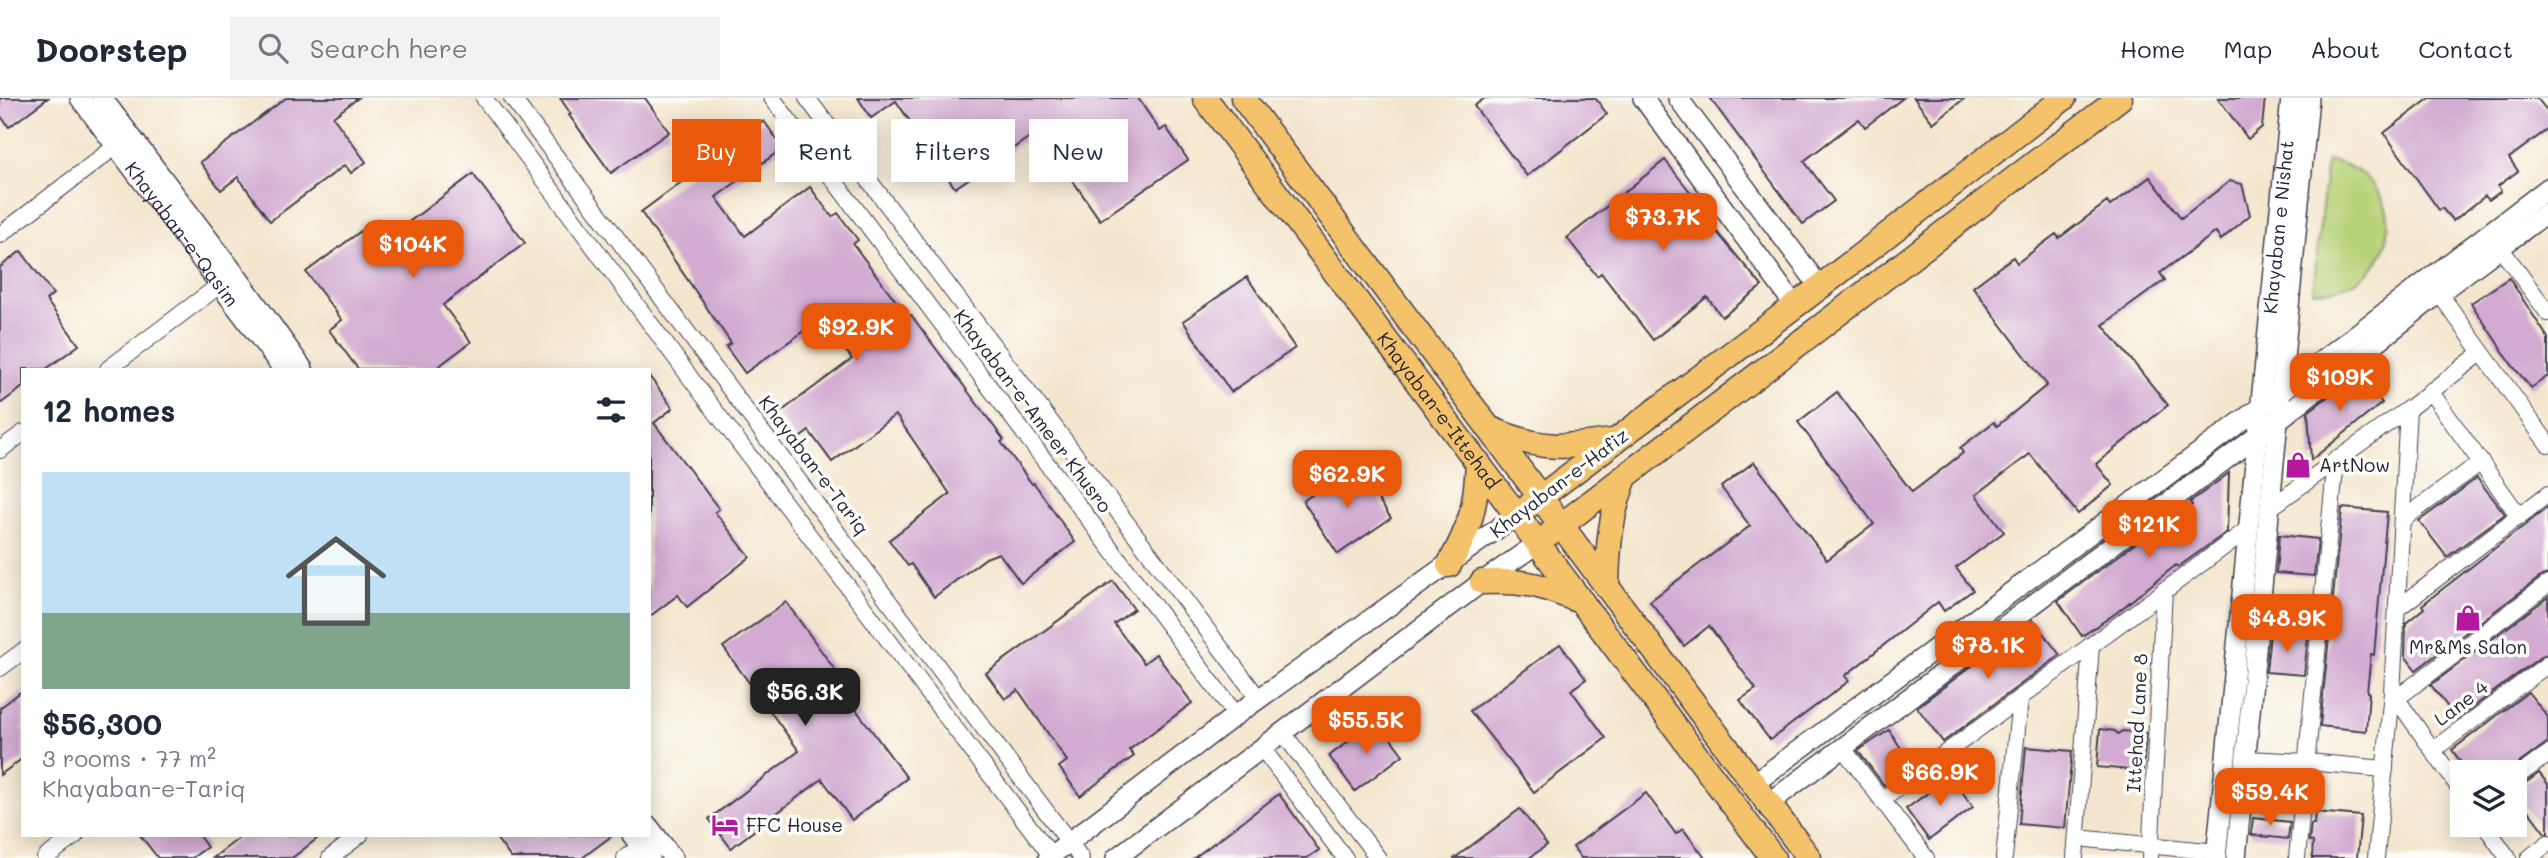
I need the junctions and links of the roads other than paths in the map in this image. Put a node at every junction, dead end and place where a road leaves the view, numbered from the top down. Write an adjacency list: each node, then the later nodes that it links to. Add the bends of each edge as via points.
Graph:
1 (80, 98): 15 (street, Khayaban-e-Qasim)
2 (102, 98): 28 (street, Khayaban-e-Qasim)
3 (484, 98): 32 (street)
4 (512, 98): 29 (street, Khayaban-e-Tariq)
5 (772, 98): 71 (street, Khayaban-e-Ameer Khusro)
6 (807, 98): 69 (street, Khayaban-e-Ameer Khusro)
7 (1205, 98): 45 (main road, Khayaban-e-Ittehad)
8 (1243, 98): 38 (main road, Khayaban-e-Ittehad)
9 (1643, 98): 23 (street)
10 (1678, 98): 21 (street)
11 (2064, 98): 21 (main road, Khayaban-e-Hafiz)
12 (2120, 98): 47 (main road, Khayaban-e-Hafiz)
13 (2291, 98): 33 (street, Khayaban e Nishat)
14 (2309, 98): 30 (street, Khayaban e Nishat)
15 (116, 146): 18 (street); 20 (street, Khayaban-e-Qasim)
16 (2548, 188): 30 (street)
17 (2548, 212): 19 (street)
18 (0, 234)
19 (2499, 246): 22 (street); 24 (street)
20 (221, 284): 26 (street); 27 (street, Khayaban-e-Qasim)
21 (1820, 287): 23 (main road, Khayaban-e-Hafiz)
22 (2439, 293): 25 (street); 36 (street)
23 (1795, 306): 41 (main road, Khayaban-e-Hafiz)
24 (2548, 313)
25 (2481, 353): 31 (street); 42 (street)
26 (108, 368)
27 (282, 368)
28 (302, 368)
29 (720, 374): 32 (street, via 723,383 719,391); 34 (street, Khayaban-e-Tariq)
30 (2282, 391): 33 (street); 36 (street, Khayaban e Nishat)
31 (2430, 391): 35 (street); 46 (street)
32 (703, 395): 37 (street)
33 (2262, 405): 40 (street, Khayaban e Nishat); 82 (street)
34 (744, 406): 37 (street, via 731,407); 90 (street, Khayaban-e-Tariq)
35 (2407, 409): 44 (street); 53 (street)
36 (2277, 421): 40 (street); 50 (street, Khayaban e Nishat)
37 (724, 423): 95 (street)
38 (1491, 428): 41 (main road, via 1547,447); 49 (main road, Khayaban-e-Ittehad)
39 (21, 434): 43 (street)
40 (2258, 435): 55 (street, Khayaban e Nishat); 73 (street)
41 (1615, 441): 49 (main road, Khayaban-e-Hafiz)
42 (2548, 444)
43 (0, 450)
44 (2336, 459): 50 (street); 78 (street)
45 (1478, 462): 51 (main road, Khayaban-e-Ittehad); 57 (main road, via 1472,515)
46 (2480, 462): 52 (street); 53 (street)
47 (1626, 477): 54 (main road, Khayaban-e-Hafiz); 60 (main road, via 1610,527)
48 (2548, 495): 52 (street)
49 (1542, 496): 51 (main road, Khayaban-e-Hafiz); 54 (main road, Khayaban-e-Ittehad)
50 (2270, 508): 77 (street, Khayaban e Nishat)
51 (1518, 514): 56 (main road, Khayaban-e-Ittehad); 57 (street, Khayaban-e-Hafiz)
52 (2519, 516): 63 (street)
53 (2402, 520): 63 (street)
54 (1562, 525): 56 (main road, Khayaban-e-Hafiz); 60 (main road, Khayaban-e-Ittehad)
55 (2248, 529): 61 (street); 94 (street, Khayaban e Nishat)
56 (1538, 543): 58 (street, Khayaban-e-Hafiz); 62 (main road, Khayaban-e-Ittehad)
57 (1449, 565): 69 (street, Khayaban-e-Hafiz)
58 (1482, 582): 62 (main road, via 1524,582); 72 (street, Khayaban-e-Hafiz)
59 (2548, 584): 68 (street)
60 (1607, 587): 82 (main road, Khayaban-e-Ittehad)
61 (2164, 590): 64 (street); 93 (street, Ittehad Lane 8)
62 (1582, 602): 104 (main road, Khayaban-e-Ittehad)
63 (2398, 608): 68 (street)
64 (2091, 646): 70 (street); 89 (street)
65 (21, 652): 67 (street)
66 (2548, 664): 75 (street, Lane 4)
67 (0, 668)
68 (2394, 695): 75 (street); 79 (street)
69 (1259, 699): 71 (street, Khayaban-e-Hafiz)
70 (2020, 699): 83 (street); 107 (street)
71 (1236, 715): 90 (street, Khayaban-e-Hafiz)
72 (1283, 733): 74 (street, Khayaban-e-Hafiz); 103 (street)
73 (1842, 747): 83 (street); 84 (street)
74 (1262, 748): 101 (street, Khayaban-e-Hafiz); 102 (street)
75 (2433, 750): 81 (street)
76 (2548, 754): 80 (street)
77 (2247, 760): 78 (street); 109 (street, Khayaban e Nishat)
78 (2307, 762): 79 (street); 110 (street)
79 (2385, 769): 111 (street)
80 (2527, 769)
81 (2450, 775)
82 (1753, 784): 84 (main road, Khayaban-e-Ittehad)
83 (1881, 800): 106 (street)
84 (1768, 804): 105 (main road, Khayaban-e-Ittehad)
85 (651, 830): 99 (street)
86 (73, 837): 96 (street)
87 (357, 837): 97 (street)
88 (2493, 837): 112 (street)
89 (2077, 838): 93 (street); 108 (street)
90 (1069, 841): 95 (street, Khayaban-e-Hafiz); 100 (street, Khayaban-e-Tariq)
91 (2548, 843): 113 (street)
92 (641, 846): 98 (street)
93 (2151, 852): 94 (street)
94 (2216, 855)
95 (1051, 857)
96 (45, 858)
97 (330, 858)
98 (625, 858)
99 (673, 858)
100 (1081, 858)
101 (1116, 858)
102 (1345, 858)
103 (1378, 858)
104 (1773, 858)
105 (1809, 858)
106 (1926, 858)
107 (2004, 858)
108 (2076, 858)
109 (2236, 858)
110 (2297, 858)
111 (2376, 858)
112 (2508, 858)
113 (2529, 858)

